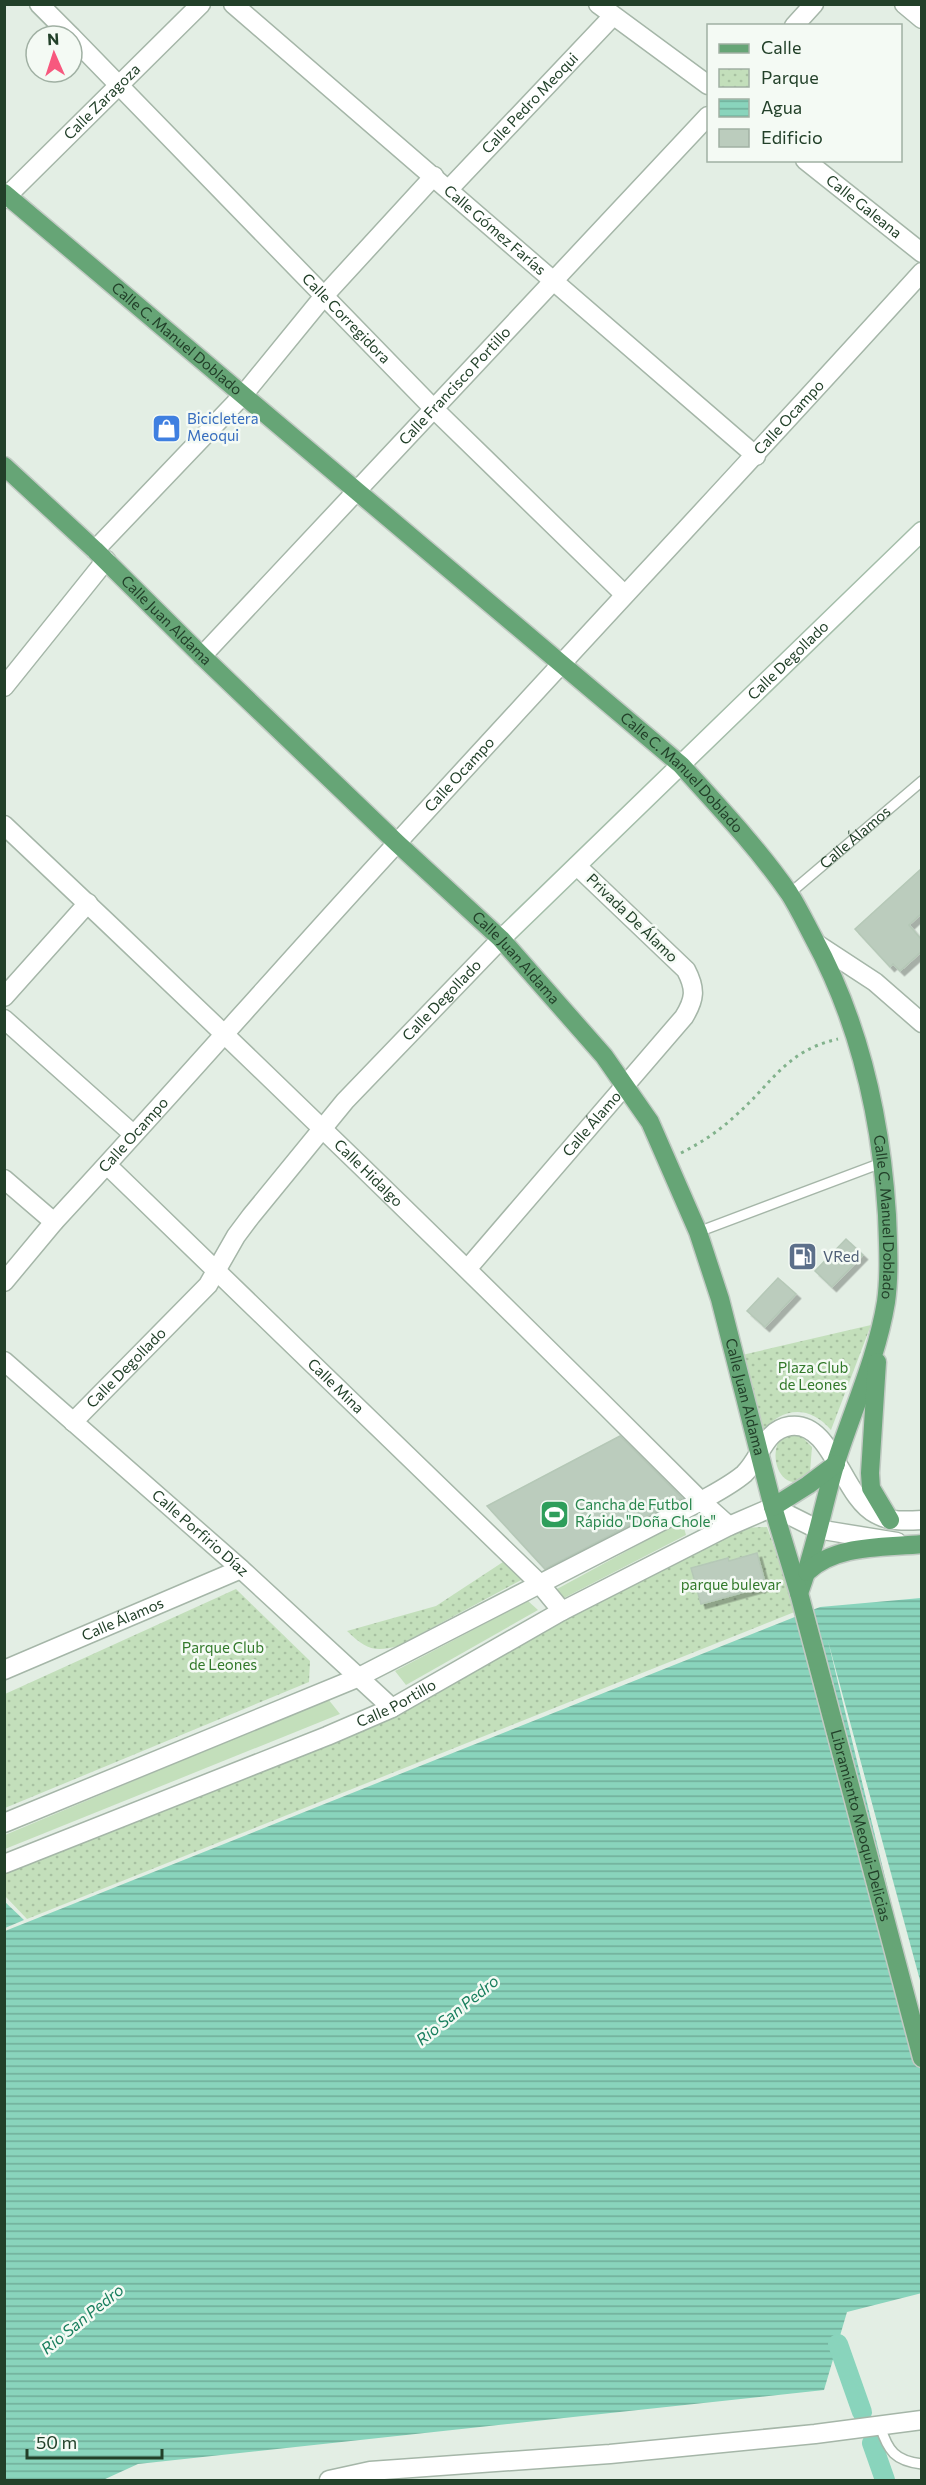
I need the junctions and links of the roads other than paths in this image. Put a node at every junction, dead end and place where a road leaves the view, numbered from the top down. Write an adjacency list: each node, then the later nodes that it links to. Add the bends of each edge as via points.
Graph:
1 (39, 4): 9 (street, Calle Corregidora)
2 (201, 4): 13 (street, Calle Zaragoza)
3 (234, 4): 16 (street, Calle Gómez Farías)
4 (598, 4): 7 (street)
5 (814, 4): 10 (street)
6 (904, 4): 8 (street)
7 (612, 17): 12 (street); 17 (street, Calle Pedro Meoqui)
8 (921, 19)
9 (58, 24)
10 (796, 24)
11 (84, 50): 13 (street, Calle Corregidora)
12 (707, 84)
13 (120, 86): 18 (street, Calle Zaragoza); 22 (street, Calle Corregidora)
14 (707, 117): 21 (street, Calle Francisco Portillo)
15 (807, 162): 19 (street, Calle Galeana)
16 (434, 176): 17 (street, Calle Gómez Farías); 22 (street)
17 (449, 189): 21 (street, Calle Gómez Farías)
18 (6, 196): 23 (main road, Calle C. Manuel Doblado)
19 (921, 254)
20 (921, 272): 25 (street, Calle Ocampo)
21 (553, 280): 24 (street, Calle Francisco Portillo); 25 (street, Calle Gómez Farías)
22 (324, 296): 23 (street); 24 (street, Calle Corregidora)
23 (244, 394): 27 (main road, Calle C. Manuel Doblado); 29 (street)
24 (433, 408): 27 (street, Calle Francisco Portillo); 30 (street, Calle Corregidora)
25 (756, 456): 30 (street, Calle Ocampo)
26 (4, 466): 29 (main road, Calle Juan Aldama)
27 (357, 490): 31 (street, Calle Francisco Portillo); 32 (main road, Calle C. Manuel Doblado)
28 (921, 531): 34 (street, Calle Degollado)
29 (100, 555): 31 (main road, Calle Juan Aldama); 33 (street)
30 (624, 594): 32 (street, Calle Ocampo)
31 (202, 656): 37 (main road, Calle Juan Aldama)
32 (562, 664): 34 (main road, Calle C. Manuel Doblado); 37 (street, Calle Ocampo)
33 (4, 687)
34 (681, 765): 38 (street, Calle Degollado); 39 (main road, Calle C. Manuel Doblado)
35 (921, 781): 39 (lane, Calle Álamos)
36 (4, 825): 40 (street, Calle Hidalgo)
37 (397, 843): 41 (main road, Calle Juan Aldama); 47 (street, Calle Ocampo)
38 (577, 866): 41 (street, Calle Degollado); 43 (street, Privada De Álamo)
39 (789, 894): 42 (main road, Calle C. Manuel Doblado)
40 (88, 903): 44 (street); 47 (street, Calle Hidalgo)
41 (501, 939): 48 (main road, Calle Juan Aldama); 49 (street, Calle Degollado)
42 (817, 944): 46 (street, via 875,982); 51 (main road, Calle C. Manuel Doblado, via 855,1035 868,1078)
43 (686, 970): 48 (street, Calle Álamo, via 695,993 693,1002)
44 (7, 988)
45 (4, 1019): 50 (street)
46 (921, 1023)
47 (224, 1033): 49 (street, Calle Hidalgo); 50 (street, Calle Ocampo)
48 (626, 1085): 55 (main road, Calle Juan Aldama, via 650,1122); 56 (street, Calle Álamo)
49 (323, 1126): 56 (street, Calle Hidalgo); 57 (street, Calle Degollado, via 251,1216)
50 (133, 1134): 52 (street, Calle Ocampo)
51 (884, 1162): 55 (lane); 59 (main road, Calle C. Manuel Doblado, via 889,1253)
52 (107, 1165): 54 (street, Calle Ocampo); 57 (street, Calle Mina)
53 (4, 1179): 54 (street)
54 (54, 1222): 58 (street, Calle Ocampo)
55 (698, 1232): 62 (main road, Calle Juan Aldama, via 720,1299)
56 (468, 1268): 64 (street, Calle Hidalgo)
57 (218, 1272): 61 (street, Calle Degollado); 73 (street, Calle Mina)
58 (4, 1282)
59 (879, 1334): 63 (main road, Calle C. Manuel Doblado); 66 (main road, via 870,1473 871,1488)
60 (4, 1361): 61 (street, Calle Porfirio Díaz)
61 (73, 1422): 71 (street, Calle Porfirio Díaz)
62 (759, 1452): 63 (street, via 778,1430 797,1425 820,1437); 64 (street, via 744,1473); 65 (main road, Calle Juan Aldama)
63 (836, 1464): 65 (main road); 66 (street, via 864,1505); 69 (main road, Calle C. Manuel Doblado)
64 (701, 1501): 68 (street, Calle Hidalgo); 73 (street)
65 (773, 1507): 68 (street, Calle Portillo); 69 (street); 74 (main road, Calle Juan Aldama)
66 (890, 1520): 67 (street)
67 (921, 1520)
68 (729, 1526): 75 (street, Calle Portillo)
69 (817, 1529): 70 (street); 72 (main road, Calle C. Manuel Doblado)
70 (921, 1544): 72 (main road, via 845,1552 826,1557)
71 (241, 1569): 76 (street, Calle Álamos); 77 (street, Calle Porfirio Díaz)
72 (807, 1572): 74 (main road, Calle C. Manuel Doblado)
73 (539, 1583): 75 (street, Calle Mina); 77 (street)
74 (800, 1597): 81 (main road, Libramiento Meoqui-Delicias)
75 (562, 1611): 78 (street, Calle Portillo)
76 (4, 1670)
77 (357, 1677): 78 (street, Calle Porfirio Díaz); 79 (street)
78 (392, 1708): 80 (street, Calle Portillo)
79 (4, 1823)
80 (4, 1864)
81 (921, 2058)
82 (921, 2421): 83 (street)
83 (880, 2426): 84 (lane, via 885,2443 894,2454); 85 (street, via 610,2454 370,2471)
84 (921, 2464)
85 (329, 2481)

